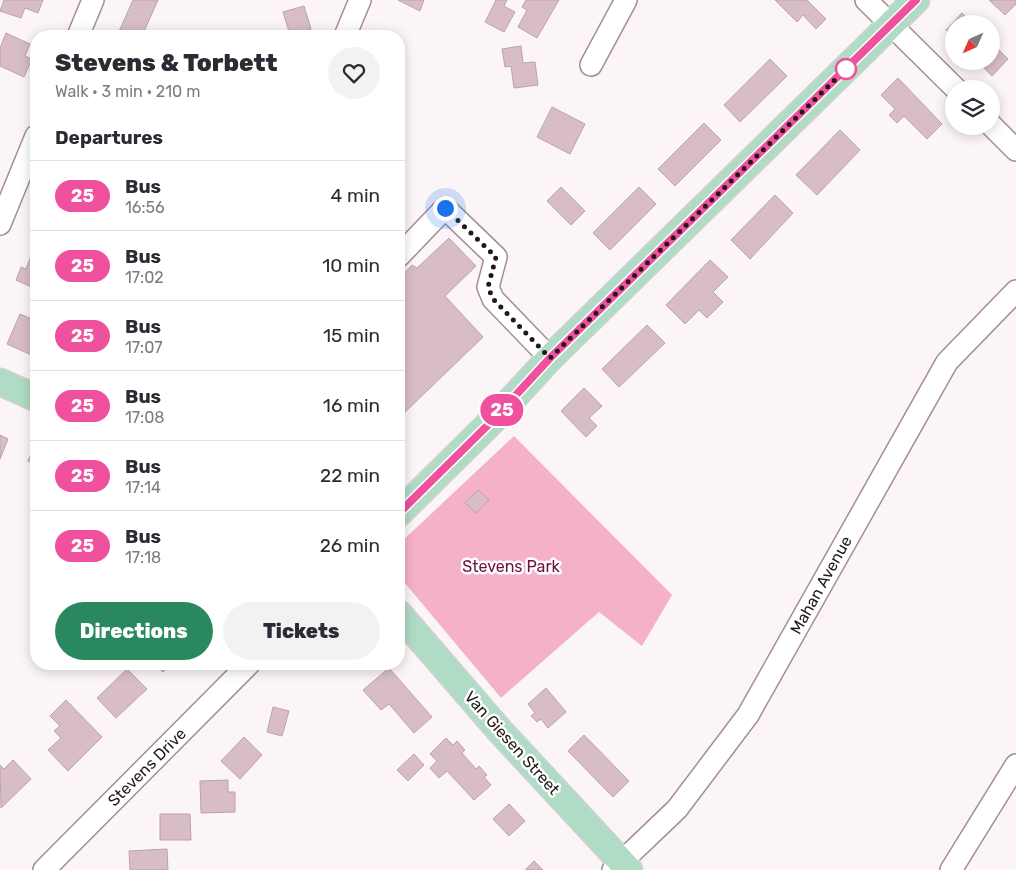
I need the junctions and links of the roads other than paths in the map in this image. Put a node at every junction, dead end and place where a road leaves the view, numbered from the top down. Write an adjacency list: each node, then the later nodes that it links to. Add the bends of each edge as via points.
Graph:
1 (93, 0): 7 (street)
2 (360, 0): 8 (street)
3 (626, 0): 9 (street)
4 (866, 0): 6 (street)
5 (916, 0): 6 (main road)
6 (892, 25): 10 (street); 17 (main road)
7 (80, 30)
8 (348, 30)
9 (591, 65)
10 (947, 80)
11 (1000, 134): 12 (street)
12 (1016, 150)
13 (30, 151): 14 (street)
14 (0, 224)
15 (405, 250): 17 (street, via 445,208 496,257 488,287 493,299)
16 (1016, 291): 24 (street, Mahan Avenue, via 947,362 748,714 676,809)
17 (550, 358): 20 (main road)
18 (0, 382): 19 (main road)
19 (30, 395)
20 (405, 507)
21 (405, 621): 24 (main road, Van Giesen Street)
22 (243, 670): 25 (street, Stevens Drive)
23 (1016, 765): 26 (street)
24 (621, 867)
25 (44, 870)
26 (951, 870)

